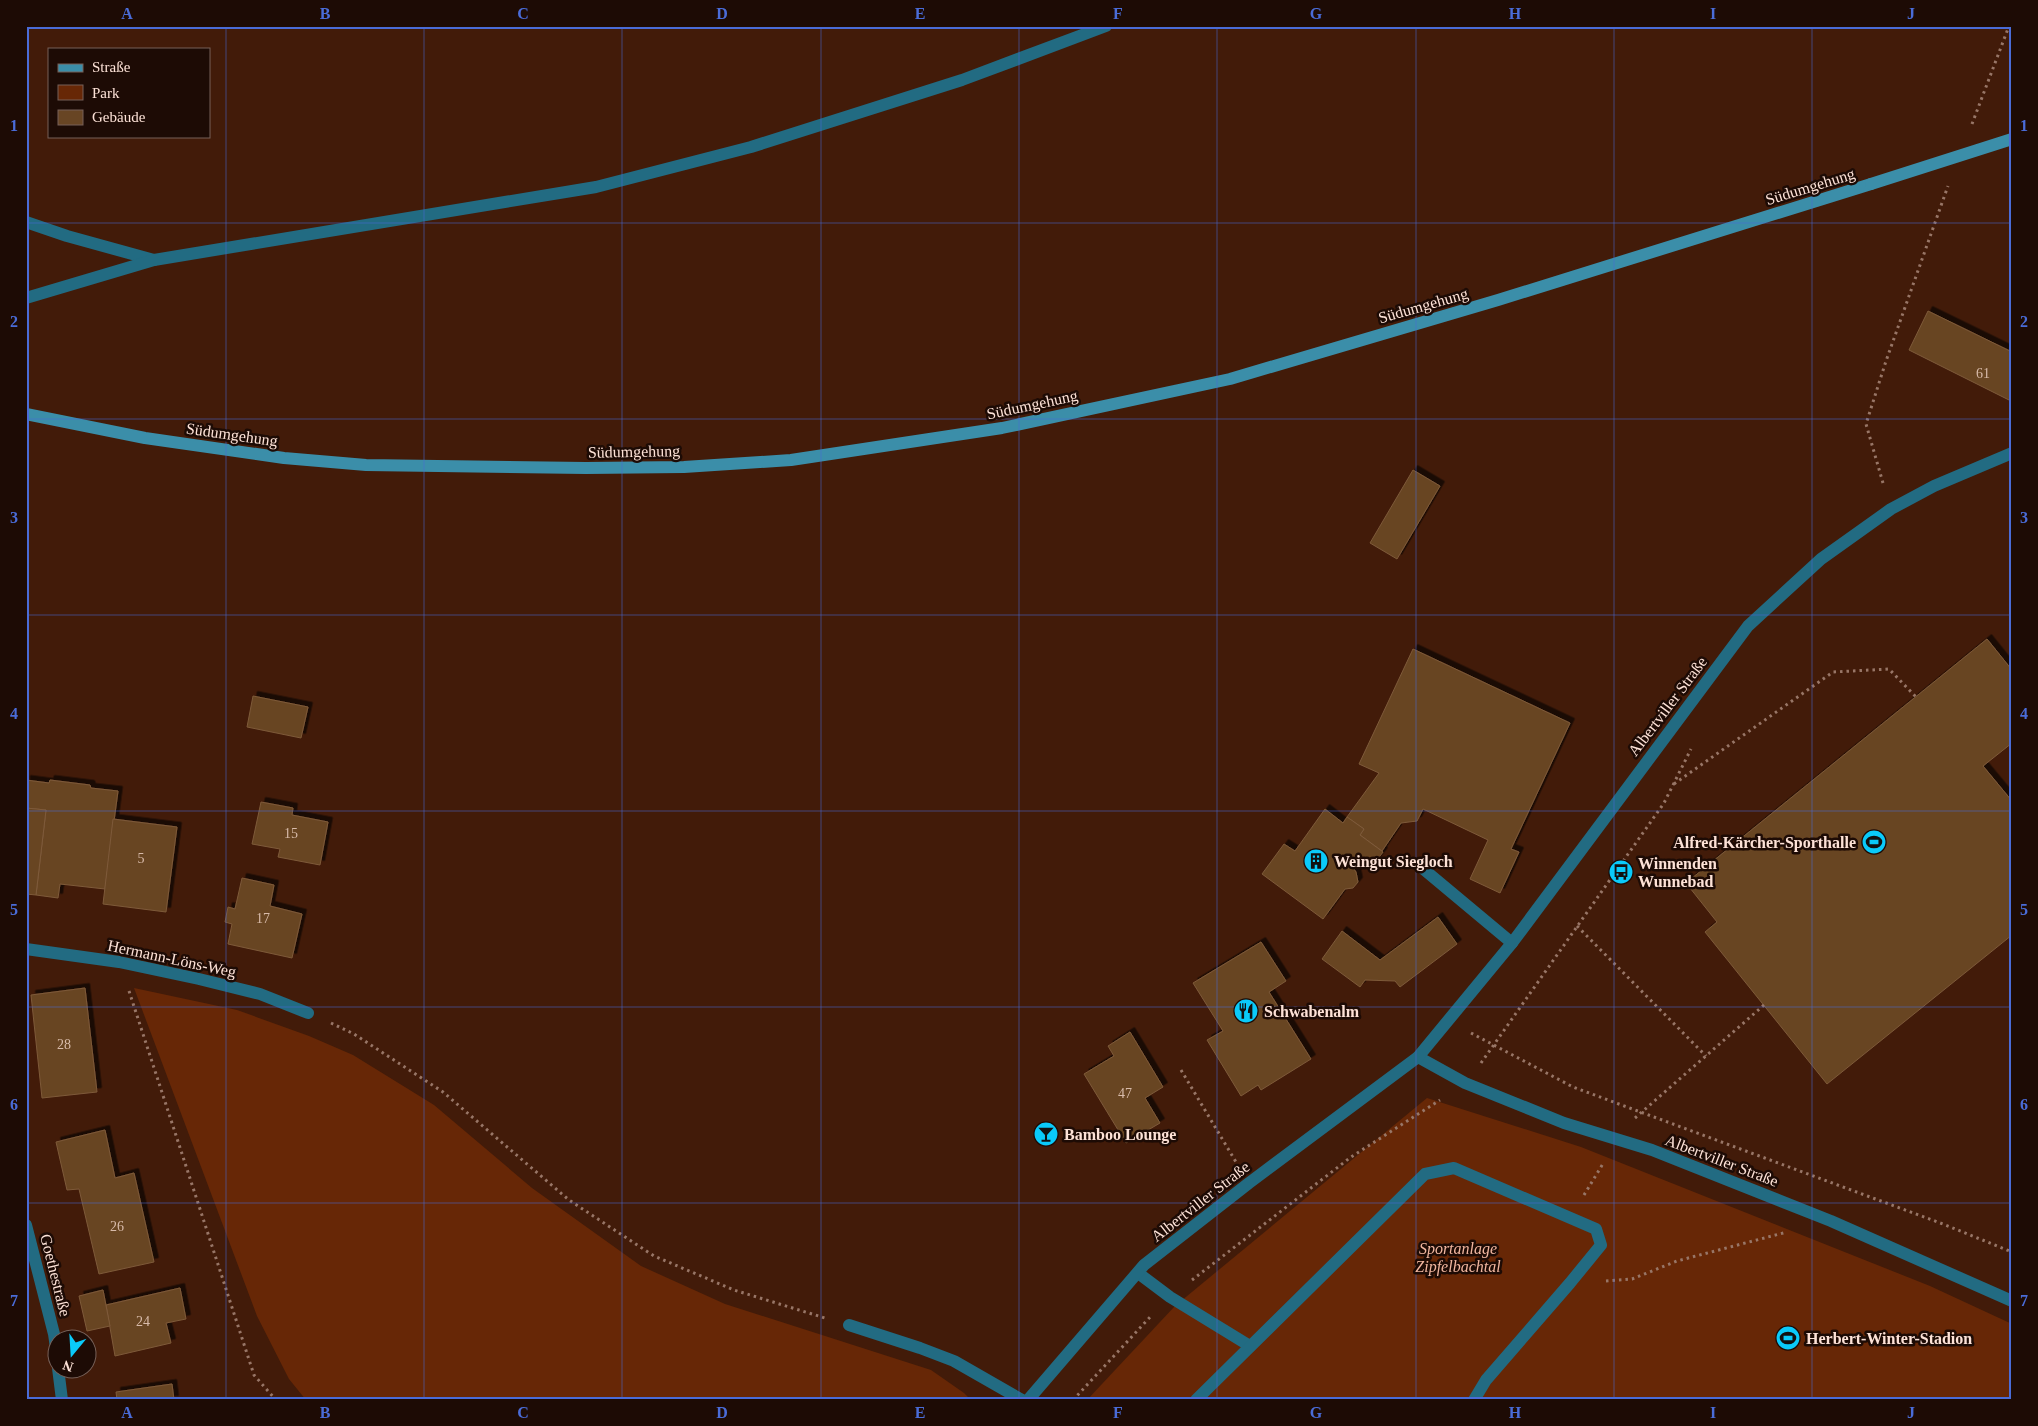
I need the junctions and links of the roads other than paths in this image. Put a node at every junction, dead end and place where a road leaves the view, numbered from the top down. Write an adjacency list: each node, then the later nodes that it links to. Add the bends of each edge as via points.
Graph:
1 (1106, 26): 4 (street, via 962,80 760,144 596,187)
2 (2012, 139): 6 (main road, Südumgehung, bridge, via 1498,300 1230,379 1002,428 791,460 664,467 366,465 284,458 145,438)
3 (26, 222): 4 (street)
4 (154, 260): 5 (street)
5 (26, 298)
6 (26, 414)
7 (2012, 453): 9 (street, Albertviller Straße, via 1934,486 1890,509 1821,559 1748,626)
8 (1421, 866): 9 (street)
9 (1512, 942): 12 (street, Albertviller Straße)
10 (26, 949): 11 (street, Hermann-Löns-Weg, via 119,962 260,994)
11 (308, 1013)
12 (1418, 1057): 14 (street, Albertviller Straße, via 1249,1183); 15 (street, Albertviller Straße, via 1465,1083 1564,1123 1652,1150 1832,1221)
13 (26, 1225): 17 (street, Goethestraße)
14 (1138, 1272): 18 (street, via 1170,1297); 22 (street, Albertviller Straße)
15 (2012, 1301)
16 (849, 1325): 21 (street, via 954,1361)
17 (52, 1328)
18 (1250, 1346): 23 (street); 24 (street, via 1425,1174 1454,1168 1596,1229 1601,1245 1486,1380)
19 (59, 1378): 20 (street)
20 (62, 1400)
21 (1022, 1400)
22 (1028, 1400)
23 (1196, 1400)
24 (1474, 1400)

